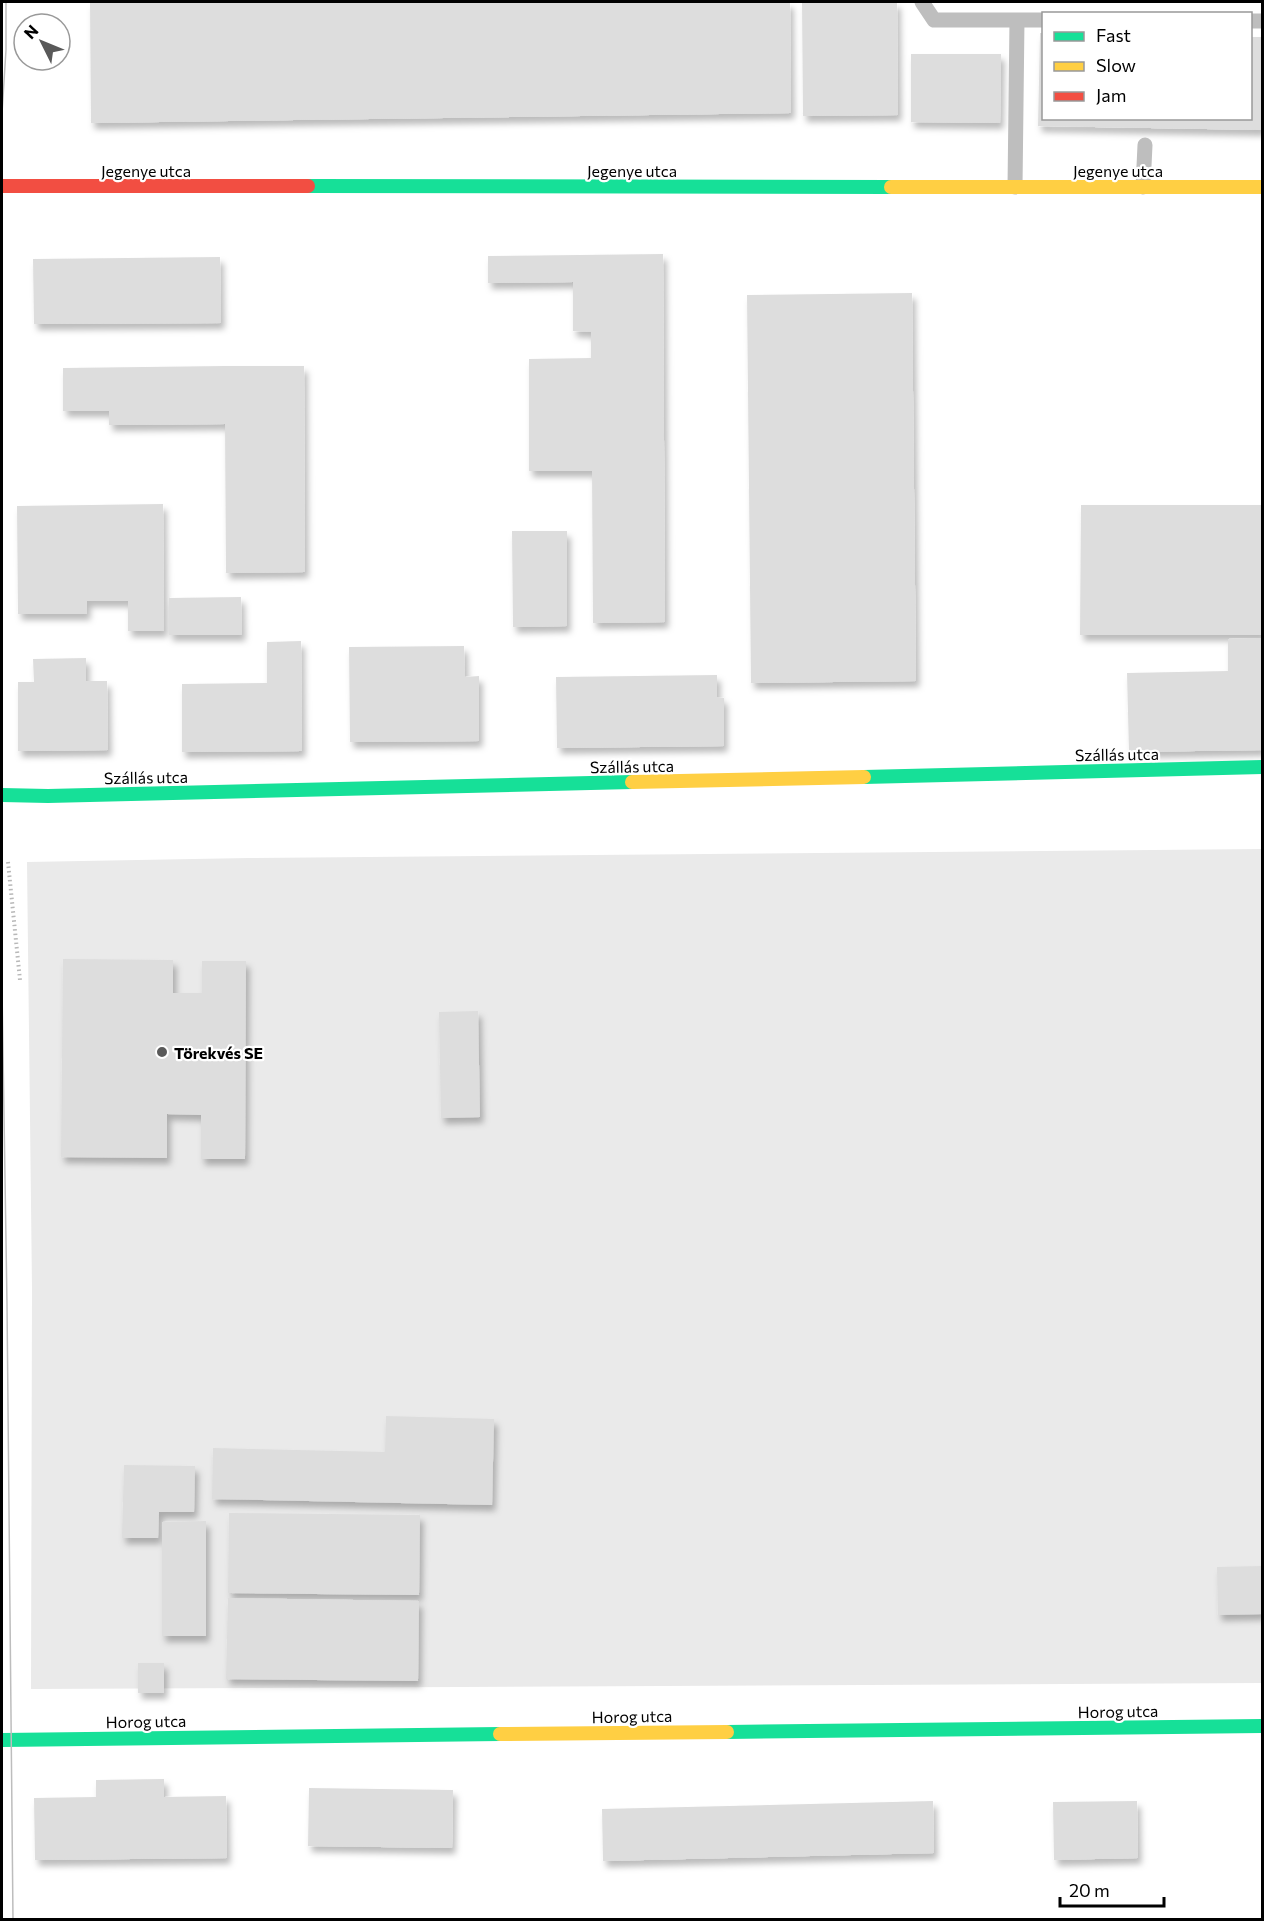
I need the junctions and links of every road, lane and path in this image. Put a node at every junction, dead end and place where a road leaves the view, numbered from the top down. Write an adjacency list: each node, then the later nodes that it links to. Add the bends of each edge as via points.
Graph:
1 (922, 2): 2 (lane, via 934,20)
2 (1017, 20): 3 (lane); 6 (lane)
3 (1042, 20)
4 (1145, 145): 7 (lane)
5 (2, 186): 6 (street, Jegenye utca)
6 (1015, 187): 7 (street, Jegenye utca)
7 (1143, 187): 8 (street, Jegenye utca)
8 (1263, 187)
9 (1263, 767): 10 (street, Szállás utca)
10 (2, 795)
11 (8, 862): 12 (path)
12 (20, 980)
13 (1263, 1726): 14 (street, Horog utca)
14 (2, 1740)

